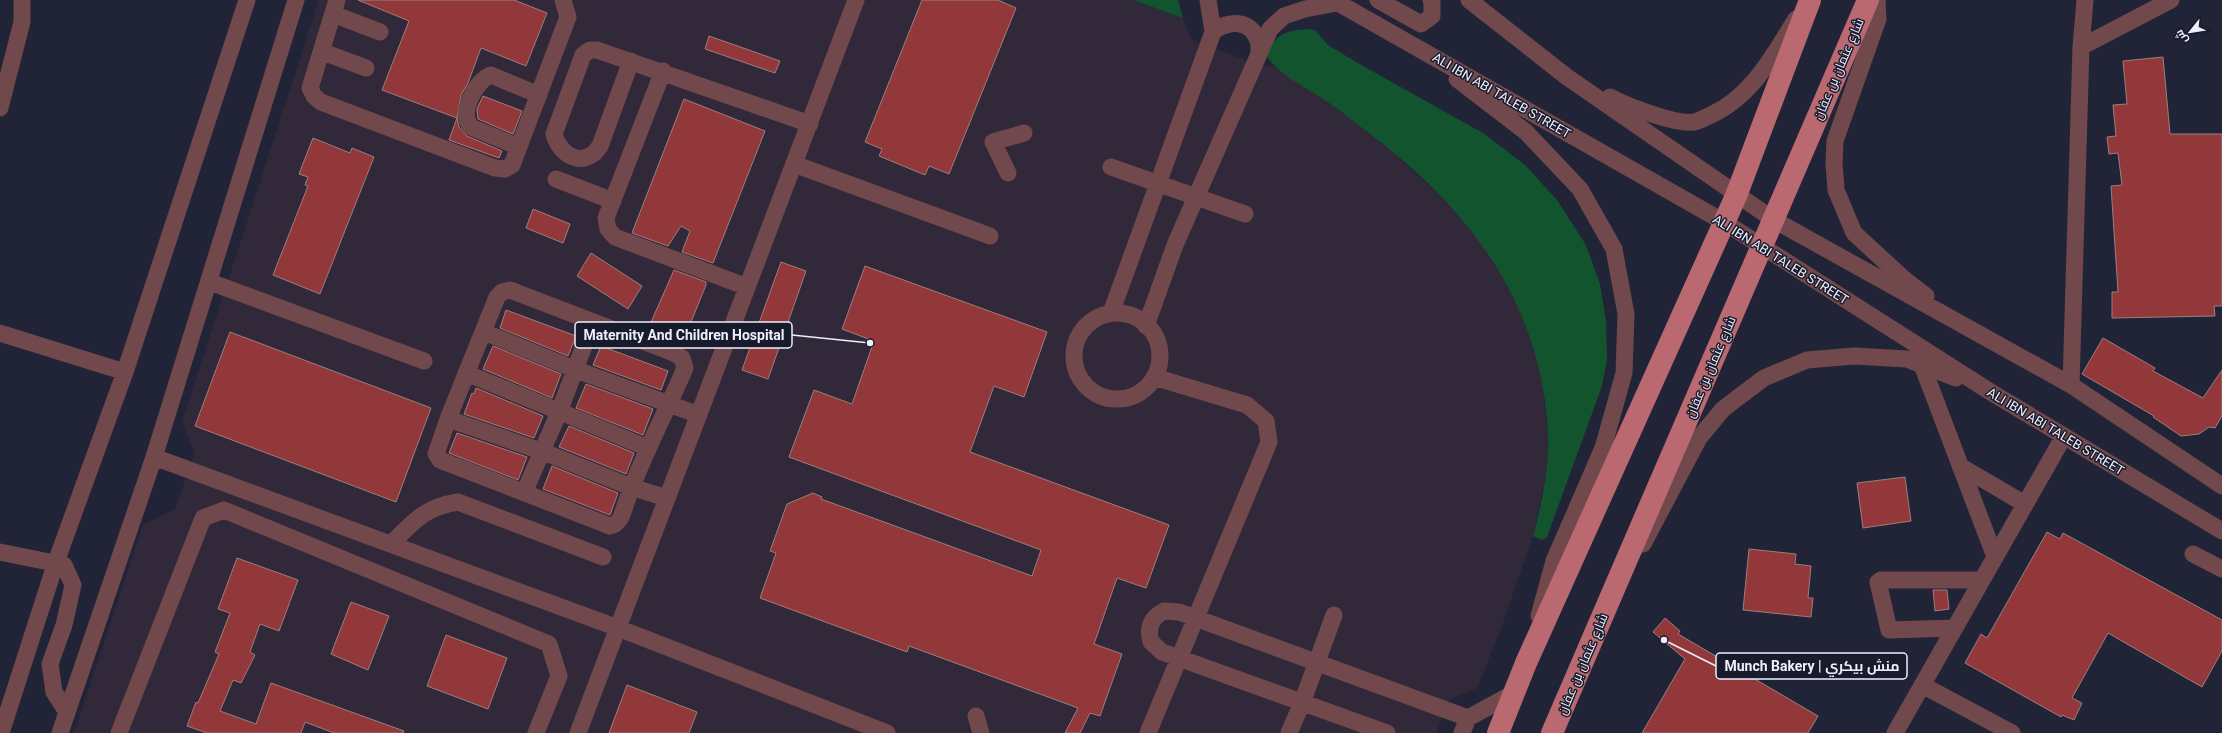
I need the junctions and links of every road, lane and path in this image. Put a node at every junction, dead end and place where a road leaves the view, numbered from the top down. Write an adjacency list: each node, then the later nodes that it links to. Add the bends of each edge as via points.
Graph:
1 (22, 0): 30 (street, via 22,22)
2 (247, 0): 58 (street)
3 (296, 0): 47 (street)
4 (563, 0): 29 (street, via 568,17)
5 (856, 0): 31 (street)
6 (1208, 0): 20 (street)
7 (1378, 0): 8 (street, via 1421,24 1432,16)
8 (1431, 0)
9 (1470, 0): 28 (street)
10 (1809, 0): 28 (street, via 1761,74 1744,93 1725,108 1694,122 1667,118 1627,106); 40 (main road)
11 (1868, 0): 43 (main road, شارع عثمان بن عفان)
12 (1877, 0): 52 (street, via 1878,19 1834,141 1836,190 1854,233 1904,279)
13 (2085, 0): 22 (street)
14 (2171, 0): 22 (street)
15 (1335, 1): 17 (street, via 1284,16); 21 (street, ALI IBN ABI TALEB STREET)
16 (335, 7): 19 (street); 23 (street)
17 (1270, 29): 18 (street); 24 (street)
18 (1250, 30): 20 (street, via 1239,23 1229,23); 24 (street, via 1258,40)
19 (380, 32)
20 (1213, 32): 38 (street)
21 (1402, 38): 44 (street, ALI IBN ABI TALEB STREET); 92 (street, via 1526,132 1580,189 1614,249 1626,314 1624,373 1604,448 1554,561)
22 (2081, 47): 61 (street)
23 (323, 52): 26 (street); 33 (street, via 310,88 321,102 496,168 505,169 512,165)
24 (1259, 54): 39 (street)
25 (631, 61): 25 (street, via 597,50 590,50 583,55 554,134 557,145 565,154 576,158 587,158 595,154); 27 (street)
26 (366, 68)
27 (663, 71): 31 (street); 41 (street)
28 (1567, 77): 40 (street)
29 (538, 95): 33 (street); 33 (street, via 491,75 478,84 465,114 466,122 471,127)
30 (0, 108)
31 (810, 124): 34 (street)
32 (1024, 133): 36 (street, via 993,142)
33 (519, 147)
34 (794, 164): 45 (street); 48 (street)
35 (1111, 167): 38 (street)
36 (1008, 174)
37 (556, 179): 41 (street)
38 (1158, 183): 39 (street); 49 (street)
39 (1197, 196): 42 (street); 51 (street, via 1175,245)
40 (1736, 196): 43 (street); 44 (main road)
41 (613, 201): 48 (street, via 606,218 608,229 615,237)
42 (1245, 214)
43 (1774, 220): 46 (main road, شارع عثمان بن عفان); 52 (street)
44 (1724, 222): 46 (street, ALI IBN ABI TALEB STREET); 92 (main road)
45 (990, 236)
46 (1763, 245): 62 (street, ALI IBN ABI TALEB STREET); 99 (main road, شارع عثمان بن عفان)
47 (210, 282): 55 (street); 70 (street)
48 (747, 287): 65 (street)
49 (1111, 313): 51 (street, via 1142,321); 60 (street, via 1101,315 1087,324 1075,345 1074,361 1079,376 1088,389 1099,396 1117,400 1135,396 1150,385)
50 (593, 322): 53 (street, via 510,290 502,292 497,297); 57 (street); 63 (street, via 682,358 685,368)
51 (1146, 326): 60 (street, via 1157,340 1160,357)
52 (1972, 331): 61 (street)
53 (484, 332): 57 (street); 59 (street)
54 (0, 333): 58 (street)
55 (424, 361)
56 (1922, 365): 62 (street); 71 (street); 99 (street, via 1907,360 1854,356 1807,360 1764,378 1723,409 1699,438 1613,598)
57 (574, 369): 63 (street); 64 (street)
58 (125, 372): 83 (street)
59 (466, 373): 64 (street); 66 (street)
60 (1154, 376): 87 (street, via 1247,405 1266,421 1269,442)
61 (2071, 385): 72 (street)
62 (1989, 391): 67 (street, ALI IBN ABI TALEB STREET)
63 (670, 404): 65 (street); 68 (street)
64 (559, 412): 68 (street); 69 (street)
65 (699, 415): 75 (street)
66 (448, 419): 69 (street); 74 (street, via 436,454 440,460)
67 (2064, 436): 76 (street); 77 (street, ALI IBN ABI TALEB STREET)
68 (648, 448): 73 (street)
69 (541, 451): 73 (street); 74 (street)
70 (154, 457): 78 (street); 96 (street)
71 (1960, 466): 76 (street); 82 (street)
72 (2222, 486)
73 (631, 487): 74 (street, via 620,520 610,526); 75 (street)
74 (524, 493)
75 (667, 498): 88 (street)
76 (2025, 504): 82 (street)
77 (2222, 531)
78 (391, 544): 81 (street, via 416,520 438,505 458,502); 88 (street)
79 (0, 552): 83 (street)
80 (2193, 554): 84 (street)
81 (603, 557)
82 (1995, 557): 85 (street)
83 (56, 562): 96 (street, via 64,565 73,585 64,624 50,664 54,692); 101 (street)
84 (2222, 569)
85 (1982, 580): 89 (street); 89 (street, via 1878,582 1889,630)
86 (1334, 615): 91 (street)
87 (1195, 619): 90 (street); 90 (street, via 1172,610 1164,611 1152,620 1149,627 1151,642 1156,648); 91 (street)
88 (618, 628): 104 (street); 105 (street)
89 (1954, 628): 93 (street)
90 (1178, 659): 95 (street); 107 (street)
91 (1316, 663): 95 (street); 98 (street)
92 (1526, 663): 94 (main road)
93 (1922, 685): 111 (street); 112 (street)
94 (1514, 693): 98 (street); 110 (main road)
95 (1302, 703): 108 (street); 109 (street)
96 (67, 712): 102 (street)
97 (976, 716): 106 (street)
98 (1465, 725)
99 (1556, 731)
100 (123, 732): 103 (street, via 203,518 224,510 549,644 559,676)
101 (1, 733)
102 (60, 733)
103 (536, 733)
104 (578, 733)
105 (887, 733)
106 (981, 733)
107 (1148, 733)
108 (1289, 733)
109 (1387, 733)
110 (1498, 733)
111 (1895, 733)
112 (2012, 733)

